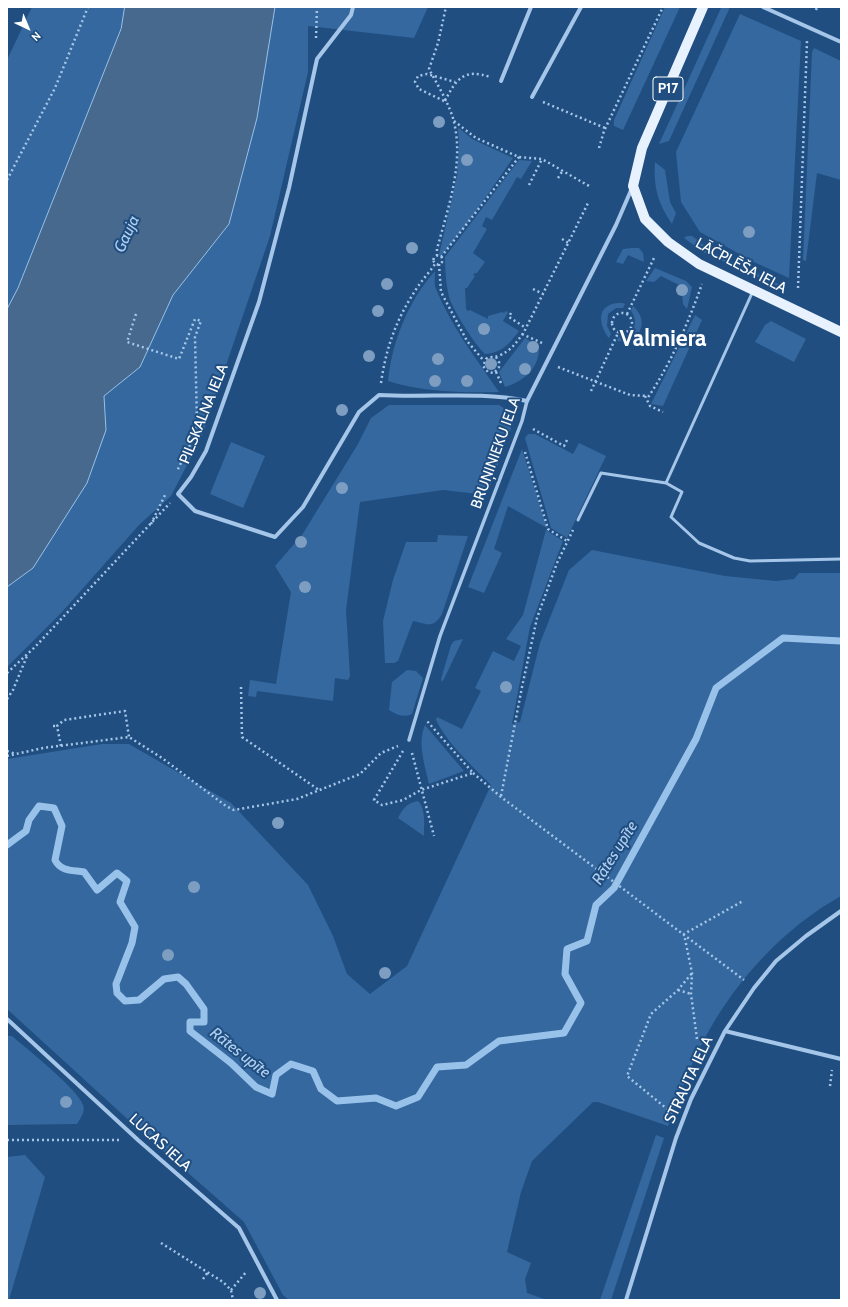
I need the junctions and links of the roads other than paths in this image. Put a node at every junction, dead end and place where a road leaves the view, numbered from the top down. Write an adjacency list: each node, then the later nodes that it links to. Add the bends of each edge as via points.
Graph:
1 (353, 7): 12 (street, PILSKALNA IELA, via 351,14 317,59 289,188 258,302 206,451 178,494 195,511 275,537 303,507 359,412 379,395 507,397)
2 (531, 7): 7 (street)
3 (581, 7): 8 (street)
4 (703, 7): 9 (main road, P17, via 642,148)
5 (763, 7): 6 (street)
6 (841, 42)
7 (501, 81)
8 (532, 97)
9 (633, 186): 10 (main road, LĀČPLĒŠA IELA, via 645,219 668,242 698,264); 12 (street, BRUŅINIEKU IELA)
10 (753, 291): 11 (main road, LĀČPLĒŠA IELA); 13 (lane)
11 (841, 332)
12 (527, 401): 16 (street, BRUŅINIEKU IELA, via 522,423 440,636)
13 (666, 483): 14 (lane, via 601,473); 15 (lane, via 682,492 671,517 699,543 734,558 750,561)
14 (578, 520)
15 (841, 559)
16 (409, 740)
17 (841, 911): 19 (street, STRAUTA IELA, via 776,961)
18 (7, 1019): 23 (street, LUCAS IELA, via 138,1140 239,1228)
19 (725, 1031): 21 (street); 24 (street, STRAUTA IELA, via 694,1092 676,1138)
20 (828, 1050): 21 (lane)
21 (830, 1056): 22 (street)
22 (841, 1059)
23 (277, 1300)
24 (626, 1300)

